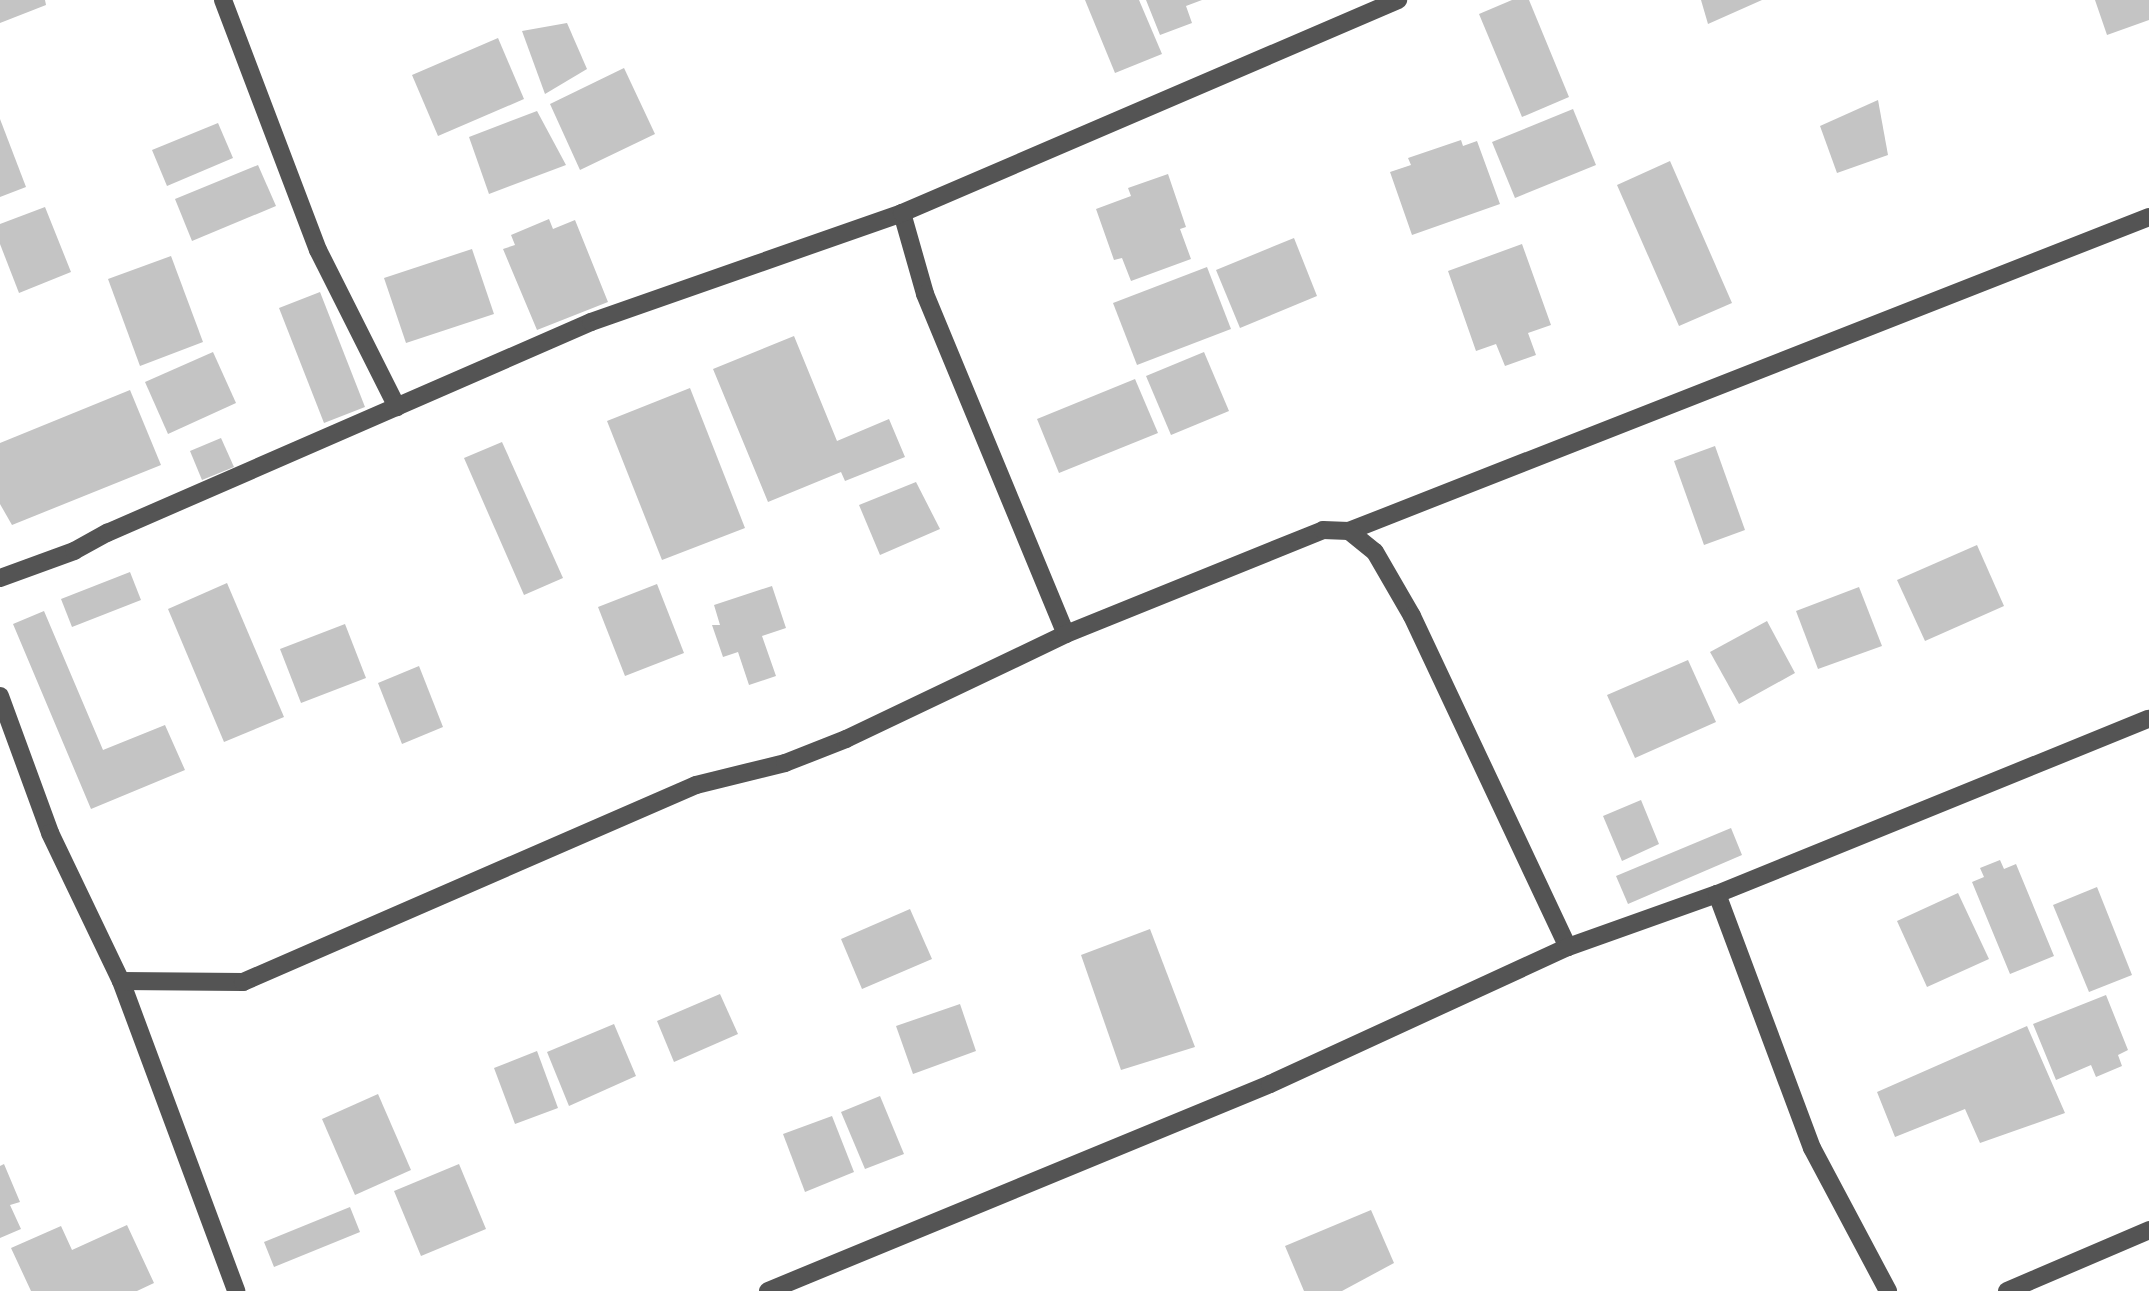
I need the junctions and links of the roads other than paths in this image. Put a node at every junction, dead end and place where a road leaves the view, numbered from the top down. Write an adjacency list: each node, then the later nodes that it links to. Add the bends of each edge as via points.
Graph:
1 (223, 0): 5 (street, via 318,250)
2 (1398, 0): 3 (street)
3 (902, 212): 5 (street, via 592,323); 8 (street, via 925,294)
4 (2149, 217): 6 (street)
5 (397, 407): 7 (street, via 74,551)
6 (1349, 531): 8 (street, via 1323,530); 12 (street, via 1375,552 1412,616)
7 (0, 578)
8 (1066, 634): 13 (street, via 846,739 785,763 696,785 243,982)
9 (0, 695): 13 (street, via 50,833)
10 (2149, 719): 11 (street)
11 (1717, 894): 12 (street); 17 (street, via 1812,1148)
12 (1568, 947): 16 (street, via 1270,1084)
13 (121, 981): 15 (street)
14 (2149, 1230): 18 (street)
15 (236, 1291)
16 (768, 1291)
17 (1888, 1291)
18 (2007, 1291)

